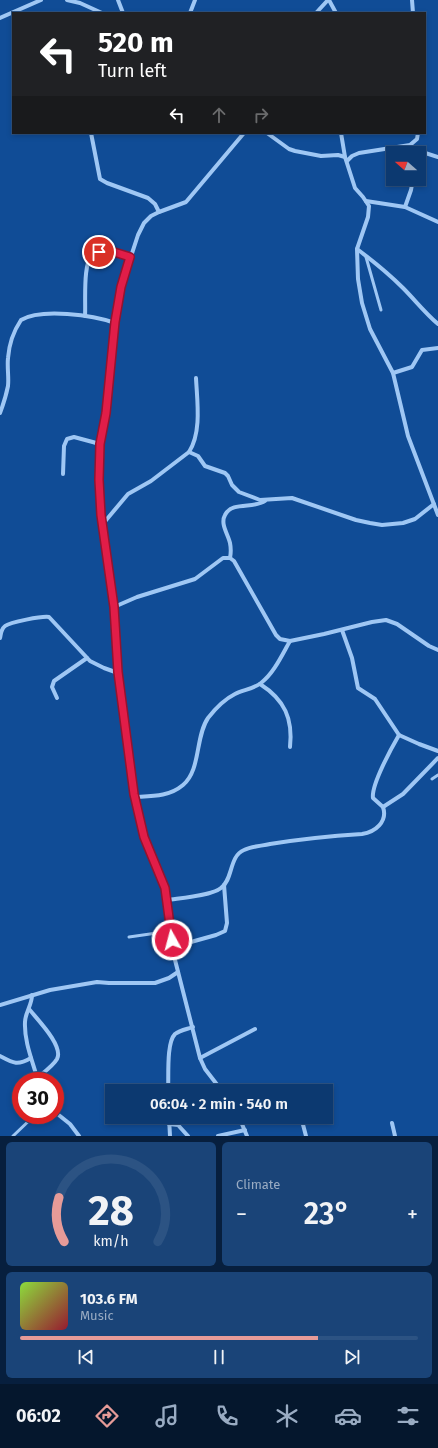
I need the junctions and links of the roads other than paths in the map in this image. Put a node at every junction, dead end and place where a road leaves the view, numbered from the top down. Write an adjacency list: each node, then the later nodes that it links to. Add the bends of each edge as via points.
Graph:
1 (41, 0): 7 (street)
2 (67, 0): 8 (street)
3 (118, 0): 9 (street)
4 (196, 0): 10 (street)
5 (329, 0): 11 (street); 12 (street)
6 (412, 0): 13 (street)
7 (14, 12)
8 (100, 12)
9 (123, 12)
10 (190, 12)
11 (317, 12)
12 (335, 12)
13 (413, 12)
14 (12, 13): 15 (street)
15 (0, 18)
16 (91, 134): 29 (street, via 100,179 148,198)
17 (243, 134): 29 (street, via 186,202)
18 (268, 134): 25 (street, via 289,149 320,156 338,155)
19 (341, 134): 25 (street)
20 (418, 134): 21 (street)
21 (410, 145): 22 (street); 24 (street, via 416,150)
22 (405, 146)
23 (386, 149): 25 (street, via 359,153)
24 (438, 157)
25 (346, 159): 27 (street, via 355,188)
26 (411, 186): 28 (street)
27 (366, 201): 28 (street); 31 (street, via 370,211)
28 (405, 207): 30 (street)
29 (159, 212): 33 (street, via 144,223)
30 (438, 223)
31 (357, 249): 32 (street); 39 (street, via 358,280 364,310 370,329)
32 (365, 255): 34 (lane); 37 (street, via 403,288)
33 (130, 257): 35 (street, via 106,251 94,253 90,257 86,274); 36 (street, via 121,287)
34 (381, 310)
35 (85, 316): 36 (street); 41 (street, via 33,315 21,320 9,347 8,385)
36 (115, 322): 42 (street, via 106,413)
37 (438, 324)
38 (438, 348): 39 (street, via 422,350 412,367)
39 (393, 373): 46 (street, via 408,436)
40 (196, 378): 43 (street, via 198,419)
41 (0, 413)
42 (100, 444): 44 (street, via 78,438 67,439 64,446); 48 (street)
43 (189, 452): 45 (street, via 198,456 206,466 225,473 239,492); 48 (street, via 151,481 128,494)
44 (63, 474)
45 (265, 501): 46 (street, via 292,498 356,520 382,525 415,519); 49 (street, via 234,507 225,515 223,521 230,543)
46 (434, 504): 47 (street)
47 (438, 515)
48 (102, 525): 50 (street)
49 (230, 558): 50 (street, via 223,558 195,579); 53 (street, via 238,567 276,635 280,639)
50 (114, 607): 56 (street)
51 (342, 630): 53 (street); 54 (street, via 379,620 392,621); 59 (street, via 352,658 358,688 375,699)
52 (0, 638): 55 (street, via 6,625 49,617)
53 (290, 641): 57 (street)
54 (438, 650)
55 (87, 658): 56 (street, via 97,665); 58 (street, via 54,681 52,687)
56 (118, 672): 65 (street)
57 (260, 684): 60 (street, via 273,693 286,711 290,728); 65 (street, via 235,694 209,717 201,734 191,776 182,786 163,795)
58 (57, 698)
59 (399, 735): 61 (street); 66 (street, via 372,795)
60 (290, 747)
61 (438, 751)
62 (438, 758): 66 (street, via 403,794)
63 (438, 775): 64 (lane)
64 (432, 779)
65 (134, 796): 68 (street, via 144,837)
66 (383, 806): 67 (street, via 381,822 369,833 244,849 237,855)
67 (224, 885): 68 (street, via 215,891); 71 (street, via 227,923 225,931)
68 (167, 900): 69 (street)
69 (171, 931): 70 (lane); 71 (street)
70 (129, 937)
71 (173, 947): 72 (street)
72 (178, 972): 73 (street, via 154,983 97,982); 76 (street)
73 (32, 995): 74 (street); 75 (street)
74 (0, 1004)
75 (29, 1010): 79 (street, via 25,1029); 82 (street, via 57,1046 57,1059)
76 (193, 1027): 80 (street); 83 (street, via 174,1035 169,1060)
77 (255, 1029): 80 (street)
78 (0, 1056): 79 (street, via 18,1063)
79 (31, 1058): 81 (street)
80 (200, 1058): 84 (street)
81 (35, 1072)
82 (45, 1072)
83 (168, 1084)
84 (217, 1084)
85 (64, 1119): 93 (street)
86 (392, 1123): 99 (street)
87 (26, 1124): 92 (lane)
88 (169, 1124): 94 (street); 95 (street, via 178,1125)
89 (242, 1124): 91 (street)
90 (303, 1124): 98 (street)
91 (245, 1130): 96 (street); 97 (street)
92 (13, 1136)
93 (79, 1136)
94 (170, 1136)
95 (188, 1136)
96 (218, 1136)
97 (247, 1136)
98 (306, 1136)
99 (395, 1136)

